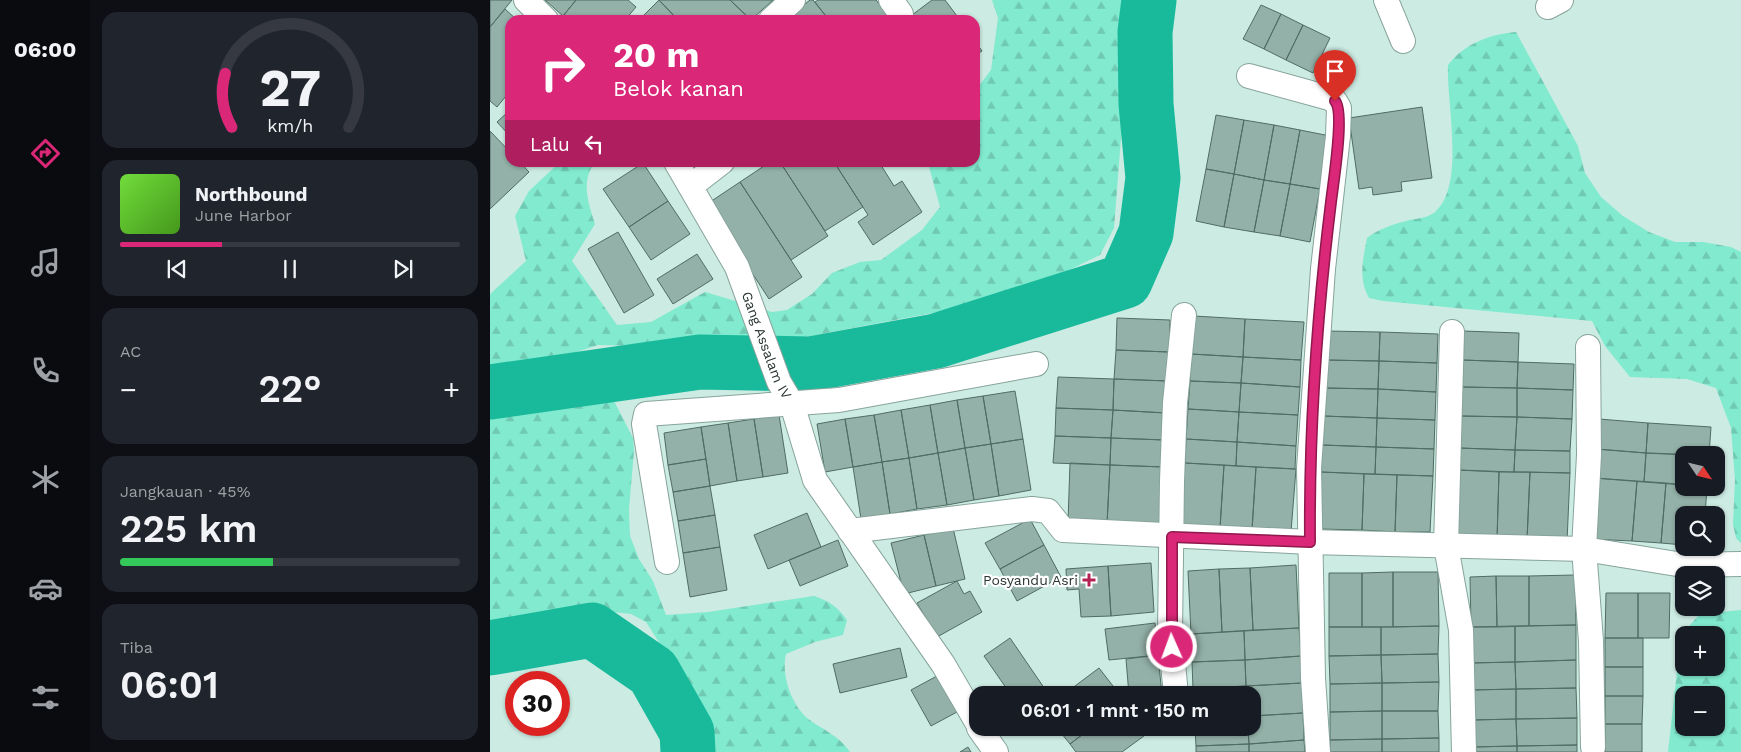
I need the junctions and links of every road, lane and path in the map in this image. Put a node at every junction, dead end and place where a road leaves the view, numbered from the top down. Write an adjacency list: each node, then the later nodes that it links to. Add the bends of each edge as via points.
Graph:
1 (526, 0): 5 (street)
2 (793, 0): 6 (street)
3 (891, 0): 7 (street)
4 (1386, 0): 8 (street)
5 (541, 15)
6 (776, 15)
7 (901, 15)
8 (1403, 41)
9 (1249, 76): 20 (street, via 1329,98 1339,108 1313,386)
10 (679, 167): 12 (street, Gang Assalam IV)
11 (716, 167): 12 (street)
12 (691, 186): 17 (street, Gang Assalam IV, via 737,267 779,382)
13 (1184, 315): 19 (street, via 1175,403)
14 (1452, 332): 21 (street)
15 (1588, 347): 22 (street, via 1589,455)
16 (1036, 364): 17 (street, via 840,400)
17 (792, 404): 18 (street, Gang Assalam IV, via 815,480); 23 (street, via 646,414 644,424)
18 (850, 531): 19 (street, via 1032,509 1048,511 1063,530); 26 (street, Gang Assalam IV, via 943,664)
19 (1172, 537): 20 (street); 25 (street, via 1170,632)
20 (1310, 542): 21 (street); 30 (street, via 1312,678)
21 (1446, 546): 22 (street); 31 (street, via 1461,630)
22 (1584, 549): 24 (street, via 1683,565); 28 (street, via 1592,641)
23 (667, 562)
24 (1741, 564)
25 (1175, 686)
26 (969, 710)
27 (985, 736): 29 (street, Gang Assalam IV)
28 (1594, 748)
29 (996, 752)
30 (1318, 752)
31 (1464, 752)

